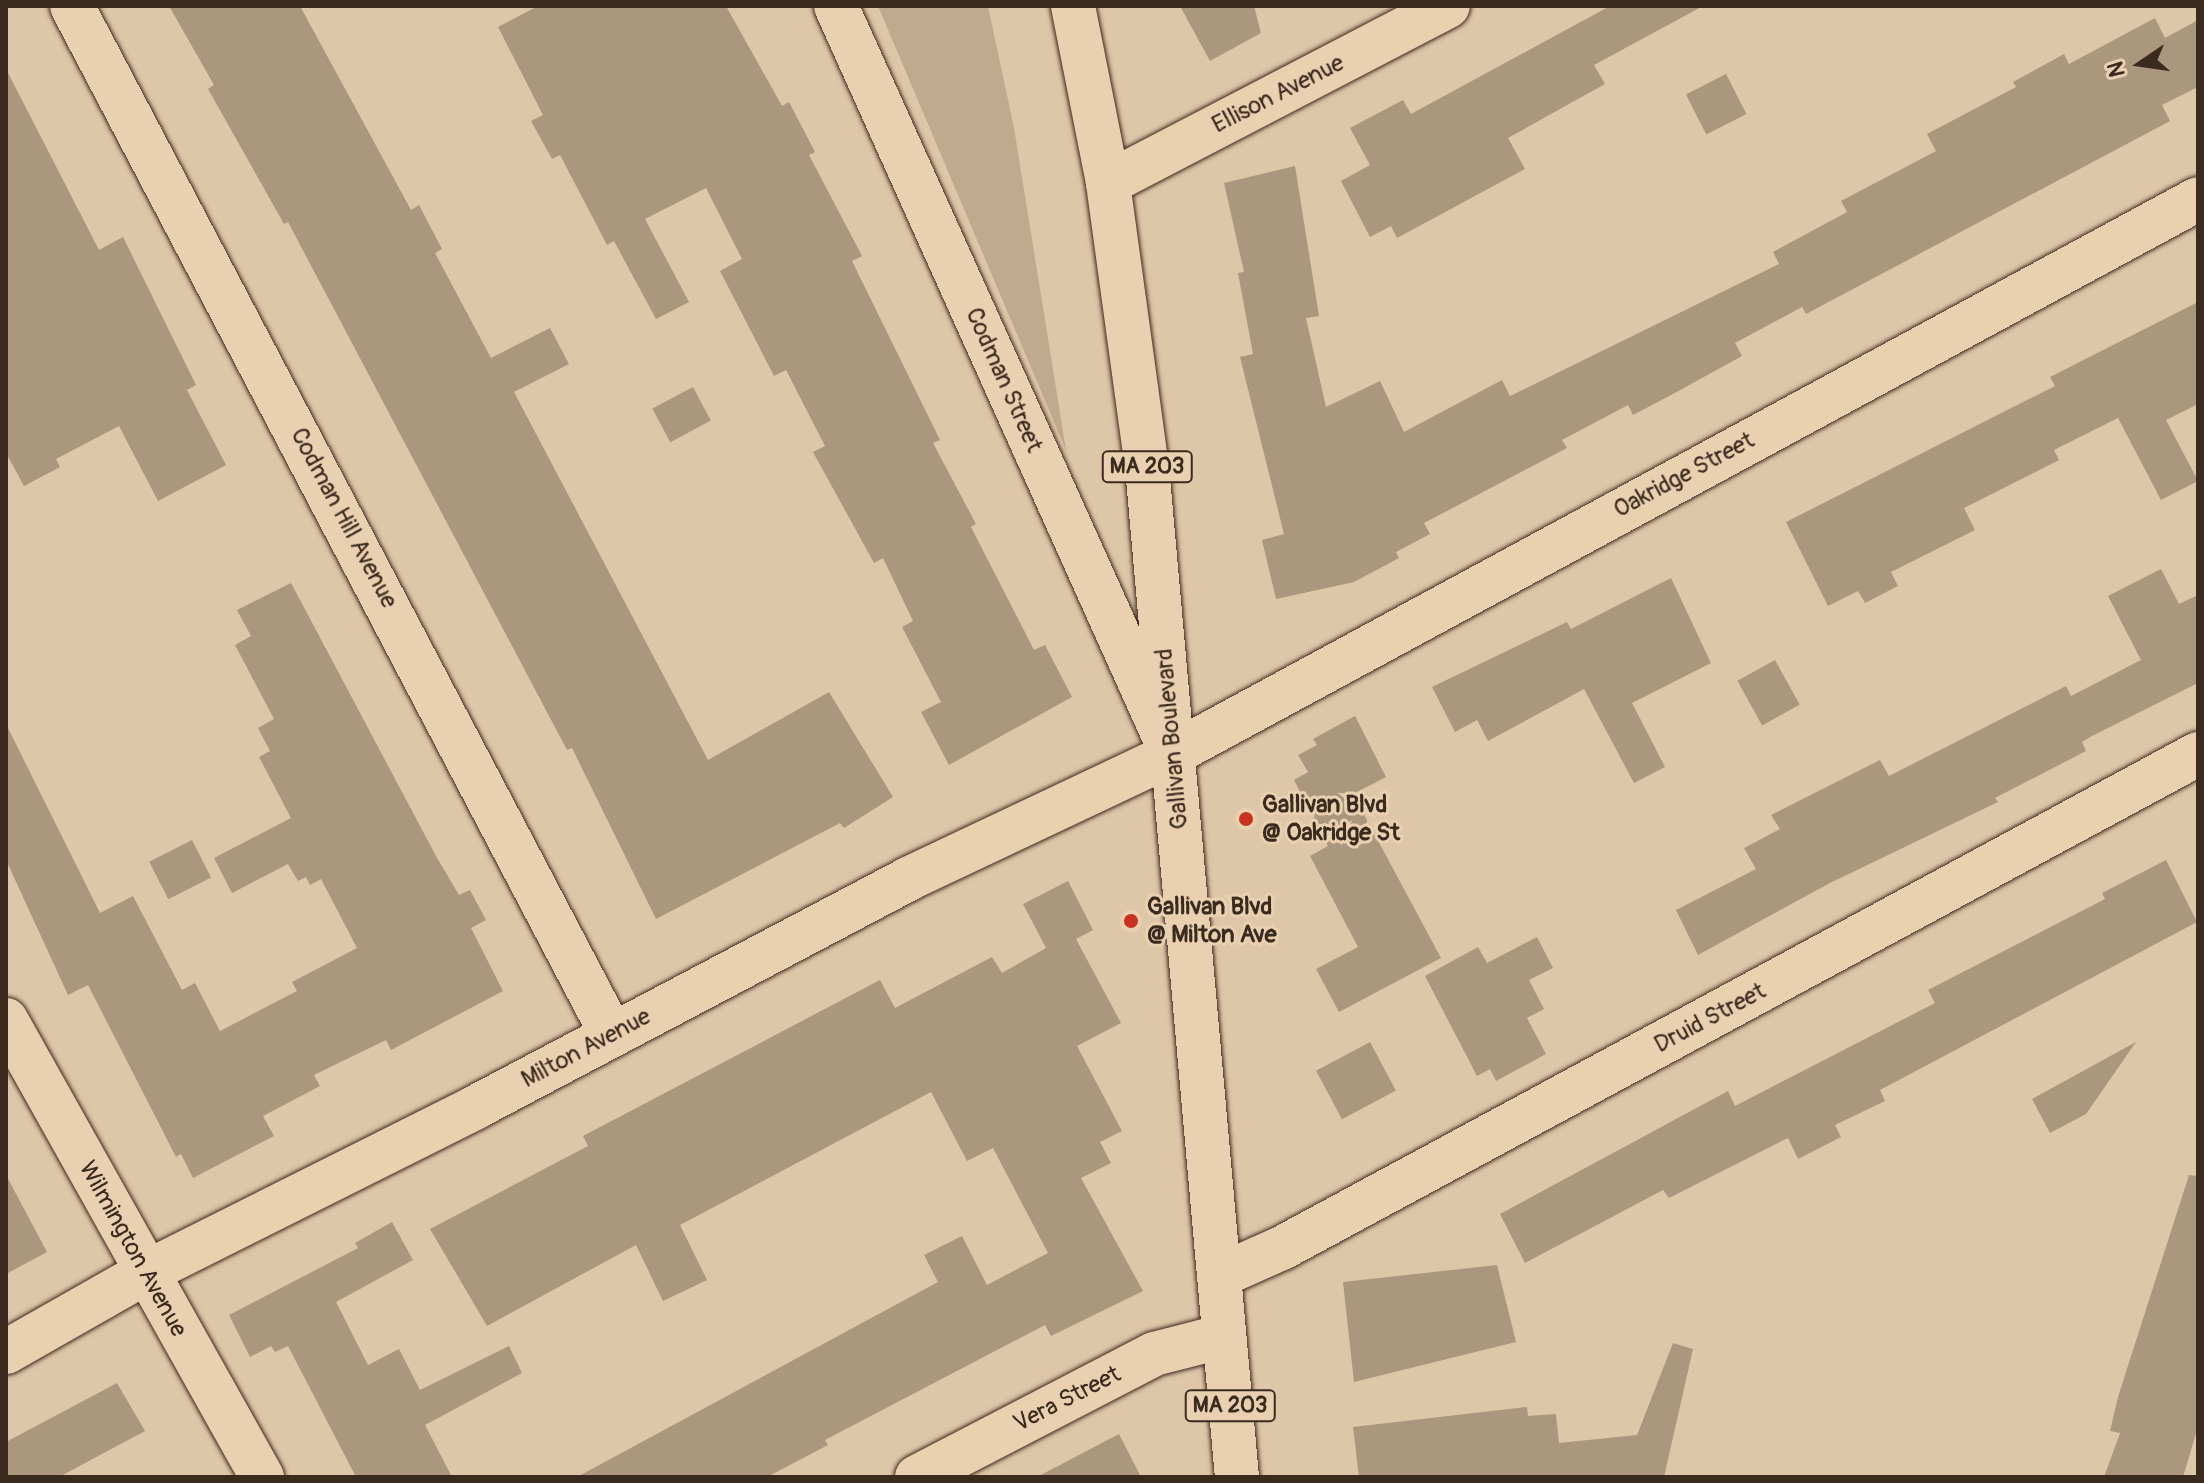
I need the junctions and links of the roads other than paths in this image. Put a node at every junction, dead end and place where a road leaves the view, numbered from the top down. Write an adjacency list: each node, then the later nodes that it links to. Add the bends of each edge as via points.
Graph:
1 (72, 6): 10 (main road, Codman Hill Avenue)
2 (836, 6): 7 (main road, Codman Street)
3 (1073, 6): 5 (main road, Gallivan Boulevard / MA 203)
4 (1448, 6): 5 (main road, Ellison Avenue)
5 (1108, 183): 7 (main road, Gallivan Boulevard / MA 203, via 1145,452)
6 (2198, 199): 7 (main road, Oakridge Street)
7 (1172, 754): 10 (main road, Milton Avenue, via 908,879); 12 (main road, Gallivan Boulevard / MA 203)
8 (2198, 754): 12 (main road, Druid Street, via 1282,1248)
9 (6, 1020): 11 (main road, Wilmington Avenue)
10 (611, 1033): 11 (main road, Milton Avenue)
11 (145, 1273): 14 (main road, Milton Avenue); 15 (main road, Wilmington Avenue)
12 (1219, 1276): 13 (main road, Gallivan Boulevard / MA 203)
13 (1224, 1336): 16 (main road, Vera Street, via 1154,1354); 17 (main road, Gallivan Boulevard / MA 203)
14 (6, 1352)
15 (262, 1477)
16 (917, 1477)
17 (1237, 1477)

